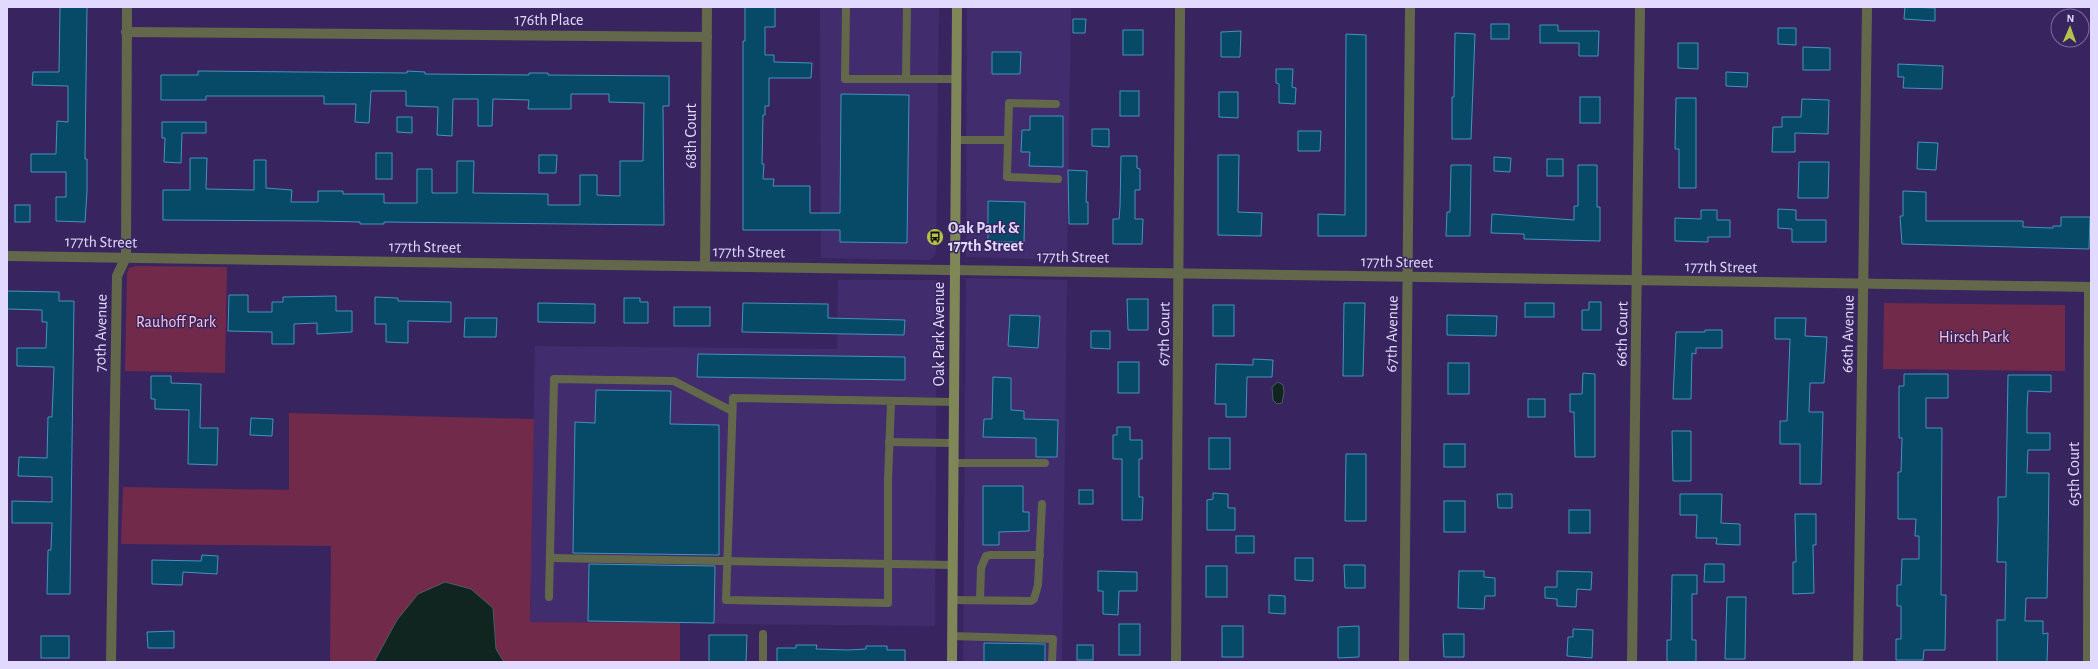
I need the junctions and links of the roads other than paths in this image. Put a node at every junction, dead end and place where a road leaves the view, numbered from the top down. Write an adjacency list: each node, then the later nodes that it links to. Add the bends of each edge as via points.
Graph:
1 (126, 7): 10 (street, 70th Avenue)
2 (707, 7): 11 (street, 68th Court)
3 (846, 7): 12 (lane, via 845,79)
4 (907, 7): 12 (lane)
5 (957, 7): 13 (street, Oak Park Avenue)
6 (1180, 7): 22 (street, 67th Court)
7 (1410, 7): 23 (street, 67th Avenue)
8 (1640, 7): 24 (street, 66th Court)
9 (1867, 7): 25 (street, 66th Avenue)
10 (126, 32): 11 (street, 176th Place); 19 (street, 70th Avenue)
11 (707, 36): 20 (street, 68th Court)
12 (906, 79): 13 (lane)
13 (956, 79): 15 (street, Oak Park Avenue)
14 (1056, 104): 16 (lane, via 1009,102)
15 (956, 140): 16 (lane); 21 (street, Oak Park Avenue)
16 (1008, 140): 17 (lane, via 1007,177)
17 (1058, 179)
18 (7, 256): 19 (street, 177th Street)
19 (126, 258): 20 (street, 177th Street); 45 (street, 70th Avenue, via 117,276)
20 (705, 266): 21 (street, 177th Street)
21 (955, 270): 22 (street, 177th Street); 28 (street, Oak Park Avenue)
22 (1179, 273): 23 (street, 177th Street); 49 (street, 67th Court)
23 (1408, 277): 24 (street, 177th Street); 50 (street, 67th Avenue)
24 (1637, 280): 25 (street, 177th Street); 51 (street, 66th Court)
25 (1863, 284): 26 (street, 177th Street); 52 (street, 66th Avenue)
26 (2090, 287): 53 (street, 65th Court)
27 (891, 402): 28 (lane); 29 (lane, via 732,398); 30 (lane)
28 (954, 402): 31 (street, Oak Park Avenue)
29 (732, 412): 36 (lane, via 674,381 554,379); 37 (lane)
30 (890, 442): 31 (lane); 38 (lane)
31 (953, 443): 32 (street, Oak Park Avenue)
32 (953, 463): 33 (lane); 39 (street, Oak Park Avenue)
33 (1045, 463)
34 (1042, 504): 35 (lane)
35 (1040, 555): 42 (lane, via 1038,585 1034,599); 42 (lane, via 986,556 982,561)
36 (551, 558): 37 (lane); 40 (lane)
37 (727, 562): 38 (lane); 38 (lane, via 726,600 888,603)
38 (888, 564): 39 (lane)
39 (953, 565): 41 (street, Oak Park Avenue)
40 (550, 597)
41 (952, 600): 42 (lane); 44 (street, Oak Park Avenue)
42 (980, 600)
43 (763, 634): 46 (lane)
44 (952, 636): 47 (street, Oak Park Avenue); 48 (lane, via 1053,639)
45 (111, 662)
46 (763, 662)
47 (952, 662)
48 (1052, 662)
49 (1176, 662)
50 (1404, 662)
51 (1632, 662)
52 (1858, 662)
53 (2088, 662)

